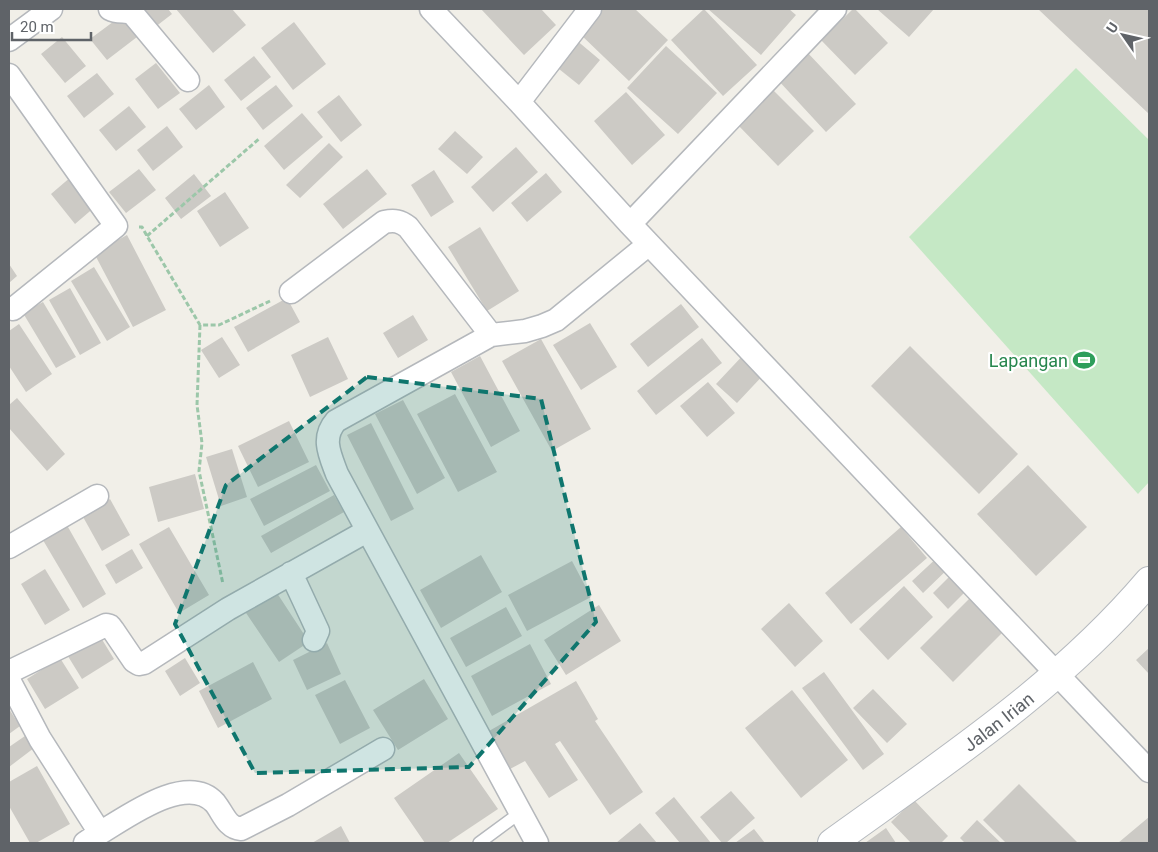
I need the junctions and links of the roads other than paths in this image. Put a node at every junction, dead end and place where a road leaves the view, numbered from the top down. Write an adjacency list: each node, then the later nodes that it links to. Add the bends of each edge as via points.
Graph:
1 (51, 9): 6 (street)
2 (110, 9): 8 (street, via 133,14)
3 (431, 9): 9 (street)
4 (590, 9): 9 (street)
5 (835, 9): 10 (street)
6 (9, 40)
7 (9, 75): 13 (street, via 116,226)
8 (188, 80)
9 (519, 102): 10 (street)
10 (630, 224): 11 (street)
11 (649, 244): 14 (street, via 556,320 525,331); 22 (street)
12 (291, 292): 14 (street, via 384,222 393,220 408,227)
13 (13, 309)
14 (491, 335): 16 (street, via 336,421 330,428 327,447)
15 (97, 496): 17 (street)
16 (367, 531): 18 (street); 26 (street)
17 (9, 547)
18 (291, 573): 20 (street, via 318,630); 21 (street, via 228,608 144,663 134,661 110,626 106,625)
19 (1149, 581): 22 (street, Jalan Irian)
20 (314, 640)
21 (9, 672)
22 (1058, 674): 25 (street); 30 (street, Jalan Irian, via 942,764)
23 (9, 680): 27 (street)
24 (383, 750): 27 (street, via 241,828 230,825 208,797 186,793 164,796)
25 (1149, 771)
26 (521, 812): 28 (lane); 29 (street)
27 (92, 838)
28 (479, 843)
29 (537, 843)
30 (832, 843)

